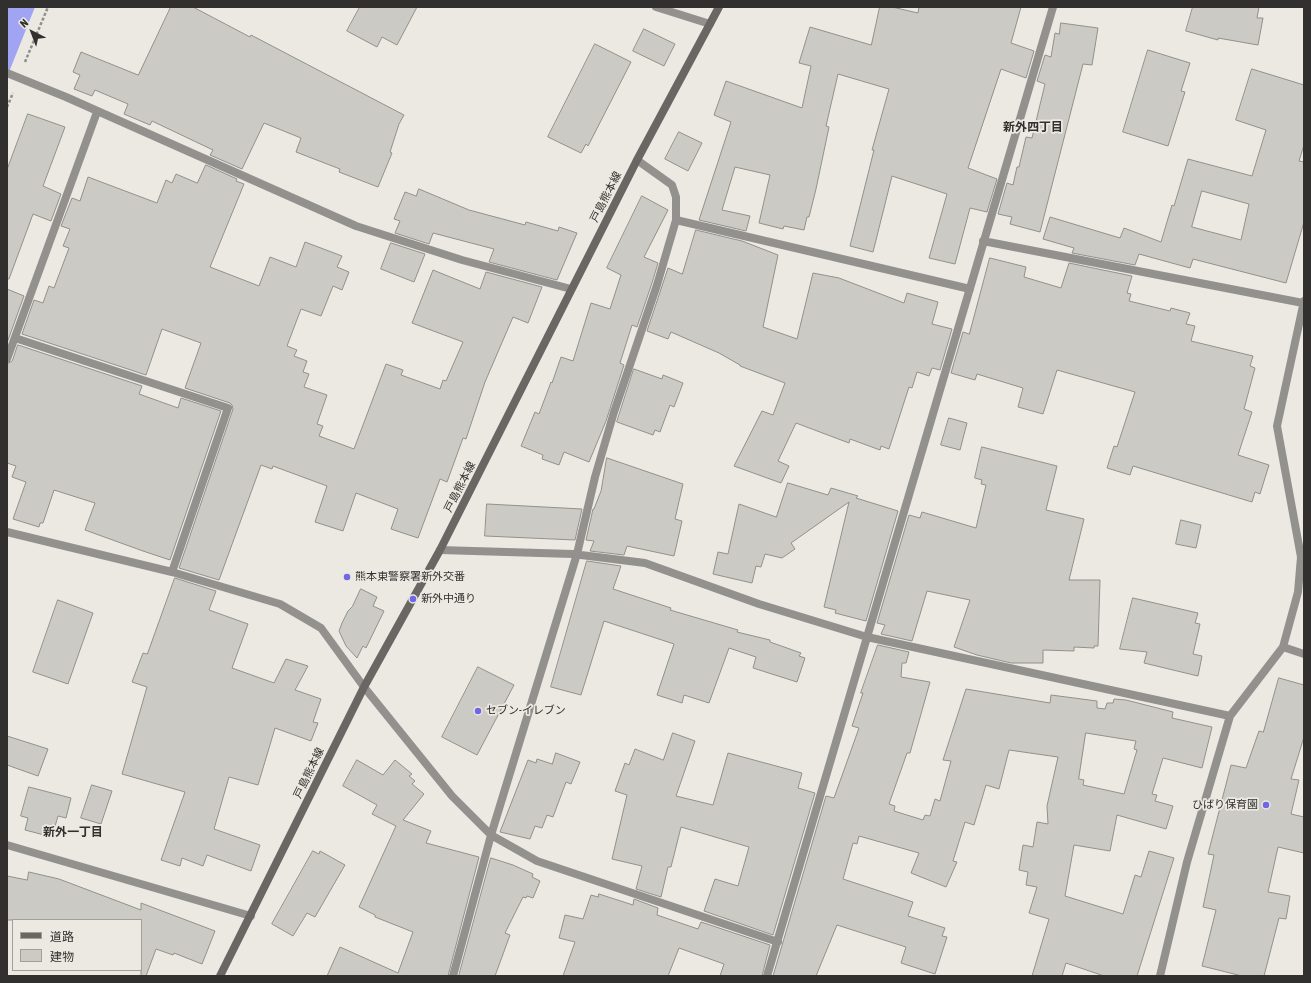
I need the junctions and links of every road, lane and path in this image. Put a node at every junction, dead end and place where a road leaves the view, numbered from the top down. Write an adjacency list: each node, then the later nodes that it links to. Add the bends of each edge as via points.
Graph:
1 (48, 7): 7 (path)
2 (656, 7): 5 (street)
3 (719, 7): 5 (main road, 戸島熊本線)
4 (1053, 7): 11 (street)
5 (710, 24): 9 (main road, 戸島熊本線)
6 (7, 73): 7 (street)
7 (19, 78): 8 (street)
8 (97, 112): 13 (street, via 356,226 462,260); 15 (street)
9 (637, 160): 10 (street, via 672,185 676,197); 13 (main road, 戸島熊本線)
10 (676, 220): 12 (street); 19 (street, via 608,433)
11 (983, 241): 12 (street); 14 (street)
12 (970, 289): 21 (street)
13 (571, 290): 18 (main road, 戸島熊本線)
14 (1304, 302): 22 (street, via 1277,426 1300,557 1298,592)
15 (15, 338): 16 (street); 20 (street, via 228,408)
16 (7, 359)
17 (7, 532): 20 (street)
18 (440, 550): 19 (street); 24 (main road, 戸島熊本線)
19 (577, 554): 21 (street, via 645,564 759,604); 26 (street)
20 (172, 572): 24 (street, via 280,604 321,628)
21 (867, 637): 25 (street); 29 (street)
22 (1283, 647): 23 (street); 25 (street)
23 (1304, 654)
24 (364, 687): 26 (street, via 452,796); 28 (main road, 戸島熊本線)
25 (1230, 716): 33 (street, via 1187,862)
26 (491, 835): 29 (street, via 537,861); 31 (street)
27 (7, 845): 28 (street)
28 (251, 916): 30 (main road, 戸島熊本線)
29 (778, 942): 32 (street)
30 (220, 976)
31 (453, 976)
32 (767, 976)
33 (1160, 976)

